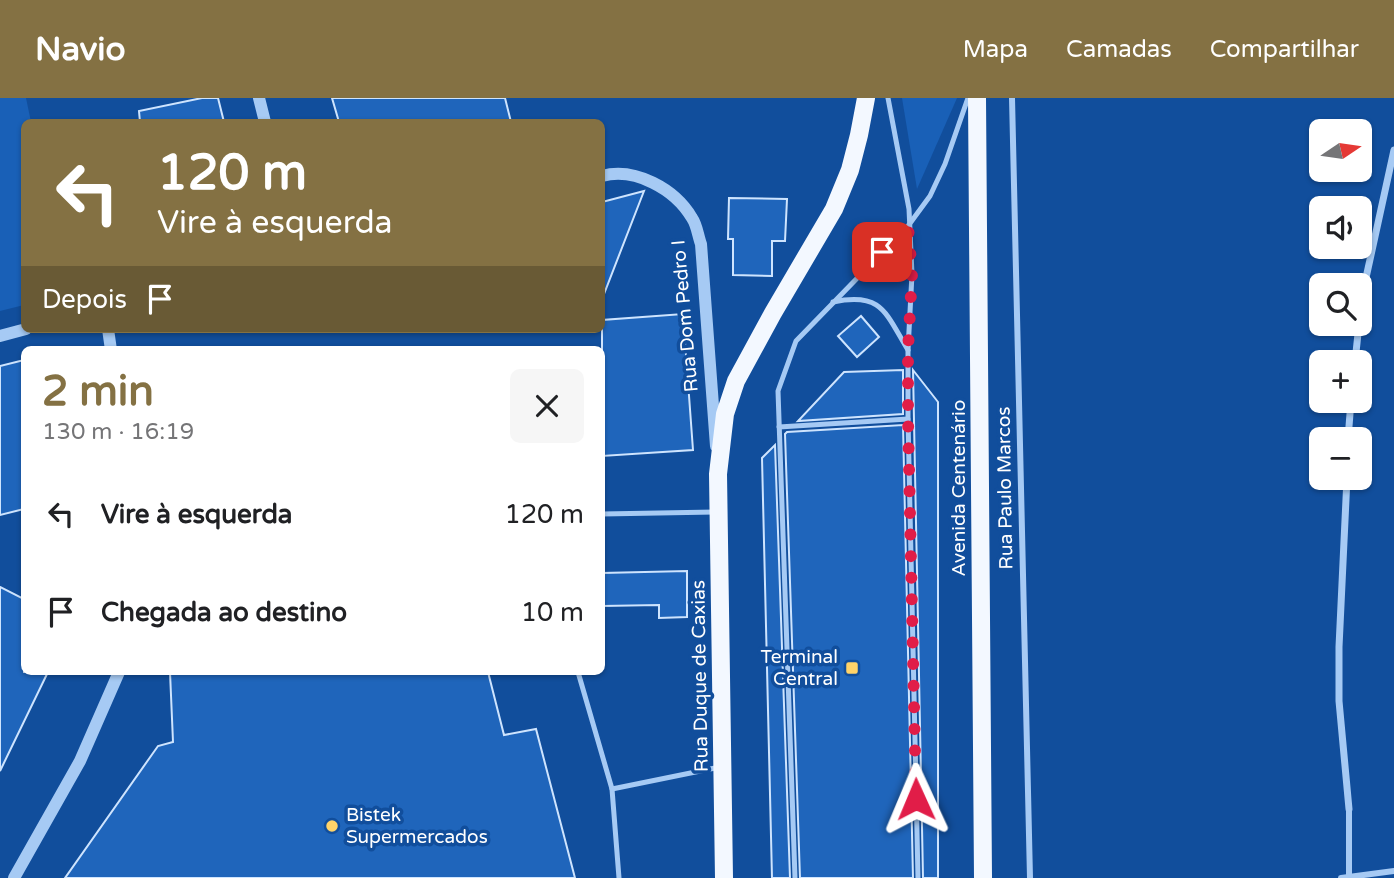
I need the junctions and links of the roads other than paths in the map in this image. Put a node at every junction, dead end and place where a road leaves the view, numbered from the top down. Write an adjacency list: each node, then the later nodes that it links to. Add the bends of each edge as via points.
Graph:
1 (259, 98): 7 (street)
2 (866, 98): 18 (main road, via 850,170 834,209 736,381 725,414)
3 (888, 98): 10 (lane, via 909,209)
4 (968, 98): 10 (lane, via 930,196)
5 (977, 98): 34 (main road, Avenida Centenário)
6 (1012, 98): 35 (street, Rua Paulo Marcos)
7 (264, 119)
8 (1394, 150): 11 (street)
9 (605, 176): 18 (street, Rua Dom Pedro I, via 628,174 654,184 693,219 701,244)
10 (908, 226): 12 (lane); 15 (lane, via 912,274)
11 (1367, 273)
12 (833, 302): 15 (lane, via 870,299 881,307); 17 (lane, via 796,341 778,391)
13 (21, 330): 14 (street)
14 (0, 336)
15 (908, 350): 16 (lane)
16 (908, 419): 17 (lane); 33 (lane)
17 (779, 427): 32 (lane)
18 (718, 474): 20 (main road, Rua Duque de Caxias)
19 (1346, 490): 26 (street, via 1339,701)
20 (719, 512): 21 (lane); 24 (main road, Rua Duque de Caxias)
21 (605, 514)
22 (118, 675): 29 (street, via 80,761)
23 (579, 675): 25 (lane)
24 (723, 766): 25 (lane); 31 (main road, Rua Duque de Caxias)
25 (612, 789): 30 (lane)
26 (1349, 809): 28 (street)
27 (1394, 871): 28 (street)
28 (1349, 876): 36 (street)
29 (14, 878)
30 (619, 878)
31 (724, 878)
32 (795, 878)
33 (918, 878)
34 (982, 878)
35 (1030, 878)
36 (1341, 878)

